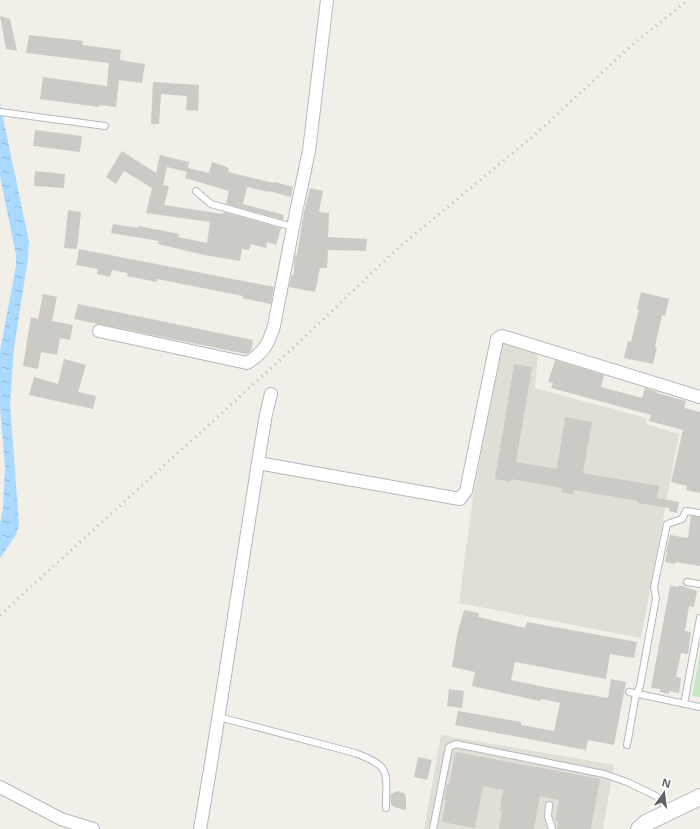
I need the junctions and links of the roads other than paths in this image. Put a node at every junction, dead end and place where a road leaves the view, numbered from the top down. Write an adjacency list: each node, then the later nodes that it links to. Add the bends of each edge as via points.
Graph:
1 (327, 0): 5 (street, via 309,151)
2 (2, 112): 3 (lane)
3 (105, 126)
4 (196, 191): 5 (lane, via 211,204)
5 (293, 227): 6 (street, via 270,338 260,355 247,363)
6 (98, 331)
7 (271, 394): 9 (street)
8 (700, 397): 9 (street, via 502,336 497,339 466,491 460,499)
9 (258, 463): 18 (street)
10 (700, 513): 15 (lane, via 686,511 682,519 667,524 654,587 656,598 640,686)
11 (687, 582): 12 (lane)
12 (700, 584)
13 (700, 618): 16 (lane)
14 (629, 692): 15 (lane)
15 (636, 694): 16 (lane); 19 (lane)
16 (684, 704): 17 (lane)
17 (700, 707)
18 (219, 717): 23 (lane, via 374,760 382,767 386,776); 26 (street)
19 (627, 745)
20 (0, 788): 25 (street, via 61,819)
21 (700, 797): 24 (street)
22 (549, 805): 28 (lane, via 548,816)
23 (386, 808)
24 (670, 811): 27 (lane, via 656,796 604,774 456,744 449,748); 29 (street)
25 (93, 829)
26 (200, 829)
27 (433, 829)
28 (552, 829)
29 (639, 829)

